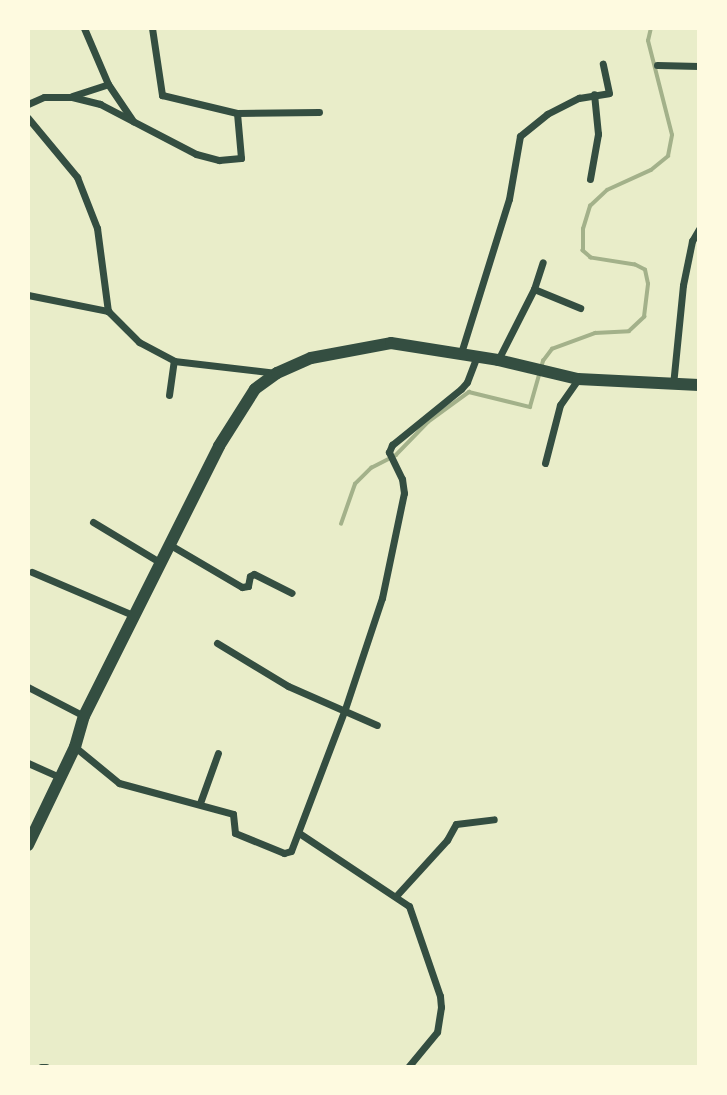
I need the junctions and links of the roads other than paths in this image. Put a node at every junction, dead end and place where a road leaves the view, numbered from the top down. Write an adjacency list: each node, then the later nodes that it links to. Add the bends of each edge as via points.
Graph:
1 (84, 28): 6 (street)
2 (152, 28): 11 (street, via 162,95)
3 (603, 64): 7 (street, via 610,91)
4 (657, 65): 5 (street)
5 (699, 66)
6 (108, 84): 8 (street); 13 (street)
7 (594, 94): 14 (street, via 598,134); 21 (street, via 547,114 520,136 509,199)
8 (72, 97): 9 (street, via 44,97); 13 (street, via 100,104)
9 (28, 104)
10 (319, 112): 11 (street)
11 (237, 113): 13 (street, via 242,158 232,160 196,154)
12 (28, 118): 20 (street, via 77,177 97,228)
13 (135, 125)
14 (590, 179)
15 (699, 229): 28 (street, via 683,285)
16 (543, 262): 17 (street)
17 (534, 289): 19 (street); 23 (street)
18 (28, 295): 20 (street)
19 (580, 308)
20 (108, 311): 24 (street, via 139,342)
21 (461, 353): 22 (highway); 25 (highway, via 391,343 311,358)
22 (477, 356): 23 (highway); 39 (street, via 467,382 401,435 389,452 404,493 382,598)
23 (498, 360): 26 (highway)
24 (174, 361): 25 (street); 29 (street)
25 (277, 373): 32 (highway, via 255,389 238,413)
26 (578, 379): 28 (highway); 30 (street, via 560,405)
27 (699, 385): 28 (highway)
28 (673, 386)
29 (169, 395)
30 (545, 463)
31 (93, 522): 33 (street)
32 (172, 545): 33 (highway); 35 (street, via 242,587 248,586 254,574)
33 (161, 563): 36 (highway)
34 (32, 572): 36 (street)
35 (292, 593)
36 (135, 615): 40 (highway)
37 (217, 643): 39 (street, via 288,687)
38 (28, 687): 40 (street)
39 (345, 709): 41 (street); 48 (street)
40 (84, 716): 42 (highway)
41 (377, 725)
42 (75, 747): 45 (highway); 46 (street, via 120,782)
43 (219, 753): 46 (street)
44 (28, 763): 45 (street)
45 (59, 777): 49 (highway)
46 (200, 803): 48 (street, via 233,814 235,833 284,853 291,851)
47 (494, 819): 50 (street, via 456,824)
48 (299, 832): 50 (street)
49 (28, 845)
50 (396, 896): 51 (street, via 409,906 441,1007 437,1032)
51 (408, 1067)

